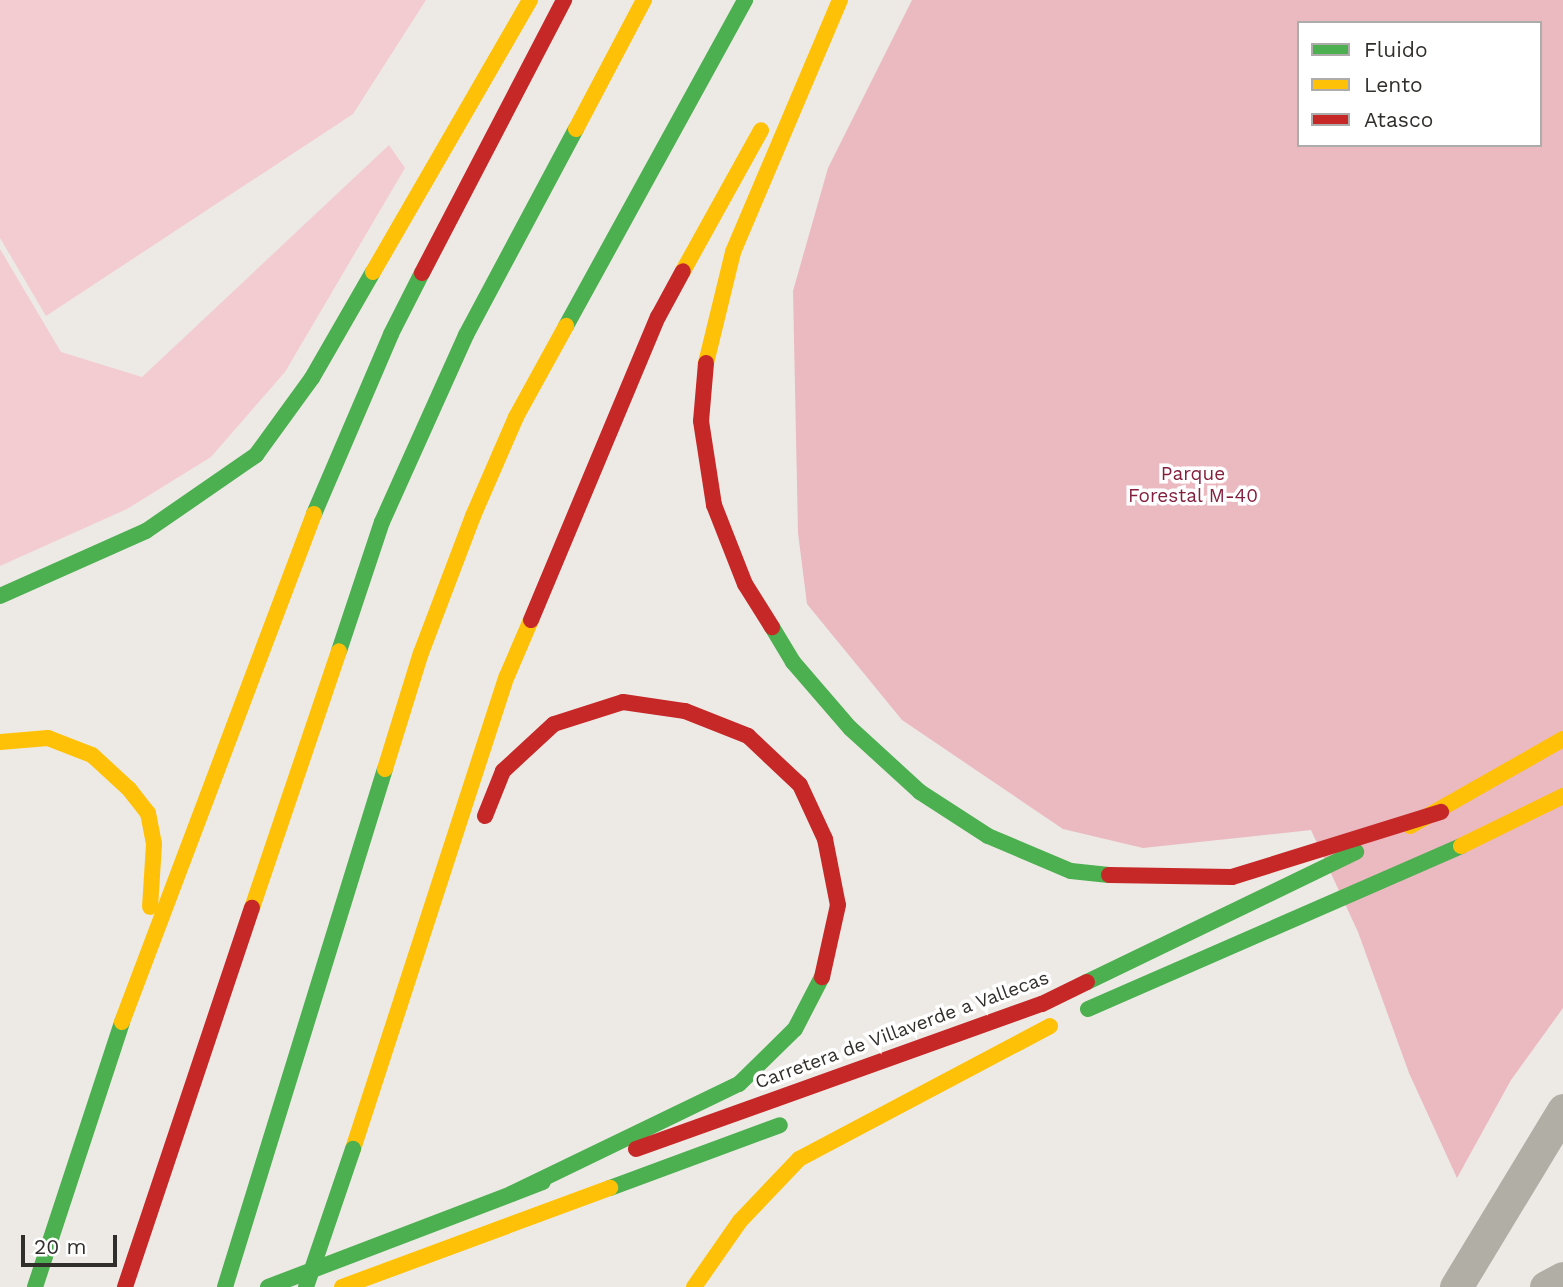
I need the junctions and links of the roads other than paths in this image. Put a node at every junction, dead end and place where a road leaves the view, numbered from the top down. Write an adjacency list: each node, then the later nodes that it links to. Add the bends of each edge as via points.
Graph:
1 (530, 0): 7 (main road, via 312,378 256,455 146,531)
2 (564, 0): 14 (main road, via 391,334 291,566)
3 (644, 0): 23 (main road, via 472,324 382,522)
4 (745, 0): 24 (main road, via 516,417 473,516 421,653)
5 (834, 0): 16 (main road, via 658,317 507,676)
6 (840, 0): 11 (main road, via 733,252 707,344 701,421 714,505 745,584 793,662 850,728 920,792 988,836 1071,871 1147,879 1232,877 1338,848)
7 (0, 596)
8 (1563, 739): 11 (main road, Carretera de Villaverde a Vallecas)
9 (0, 742): 14 (main road, via 48,738 92,755 148,813 153,883)
10 (1563, 796): 15 (main road, via 1432,860)
11 (1441, 811): 20 (main road, Carretera de Villaverde a Vallecas, via 1042,1004)
12 (478, 836): 20 (main road, via 503,771 554,724 623,702 685,711 748,736 800,785 825,839 838,905 824,973 795,1029 739,1084)
13 (453, 901): 16 (main road)
14 (145, 953): 22 (main road)
15 (1063, 1020): 17 (main road); 28 (main road, via 799,1159 740,1221)
16 (393, 1026): 26 (main road, bridge)
17 (932, 1069)
18 (801, 1118): 27 (main road)
19 (1561, 1124): 29 (street)
20 (510, 1194): 25 (main road, Carretera de Villaverde a Vallecas)
21 (1563, 1278): 30 (street)
22 (35, 1287)
23 (125, 1287)
24 (225, 1287)
25 (268, 1287)
26 (306, 1287)
27 (342, 1287)
28 (694, 1287)
29 (1456, 1287)
30 (1546, 1287)

